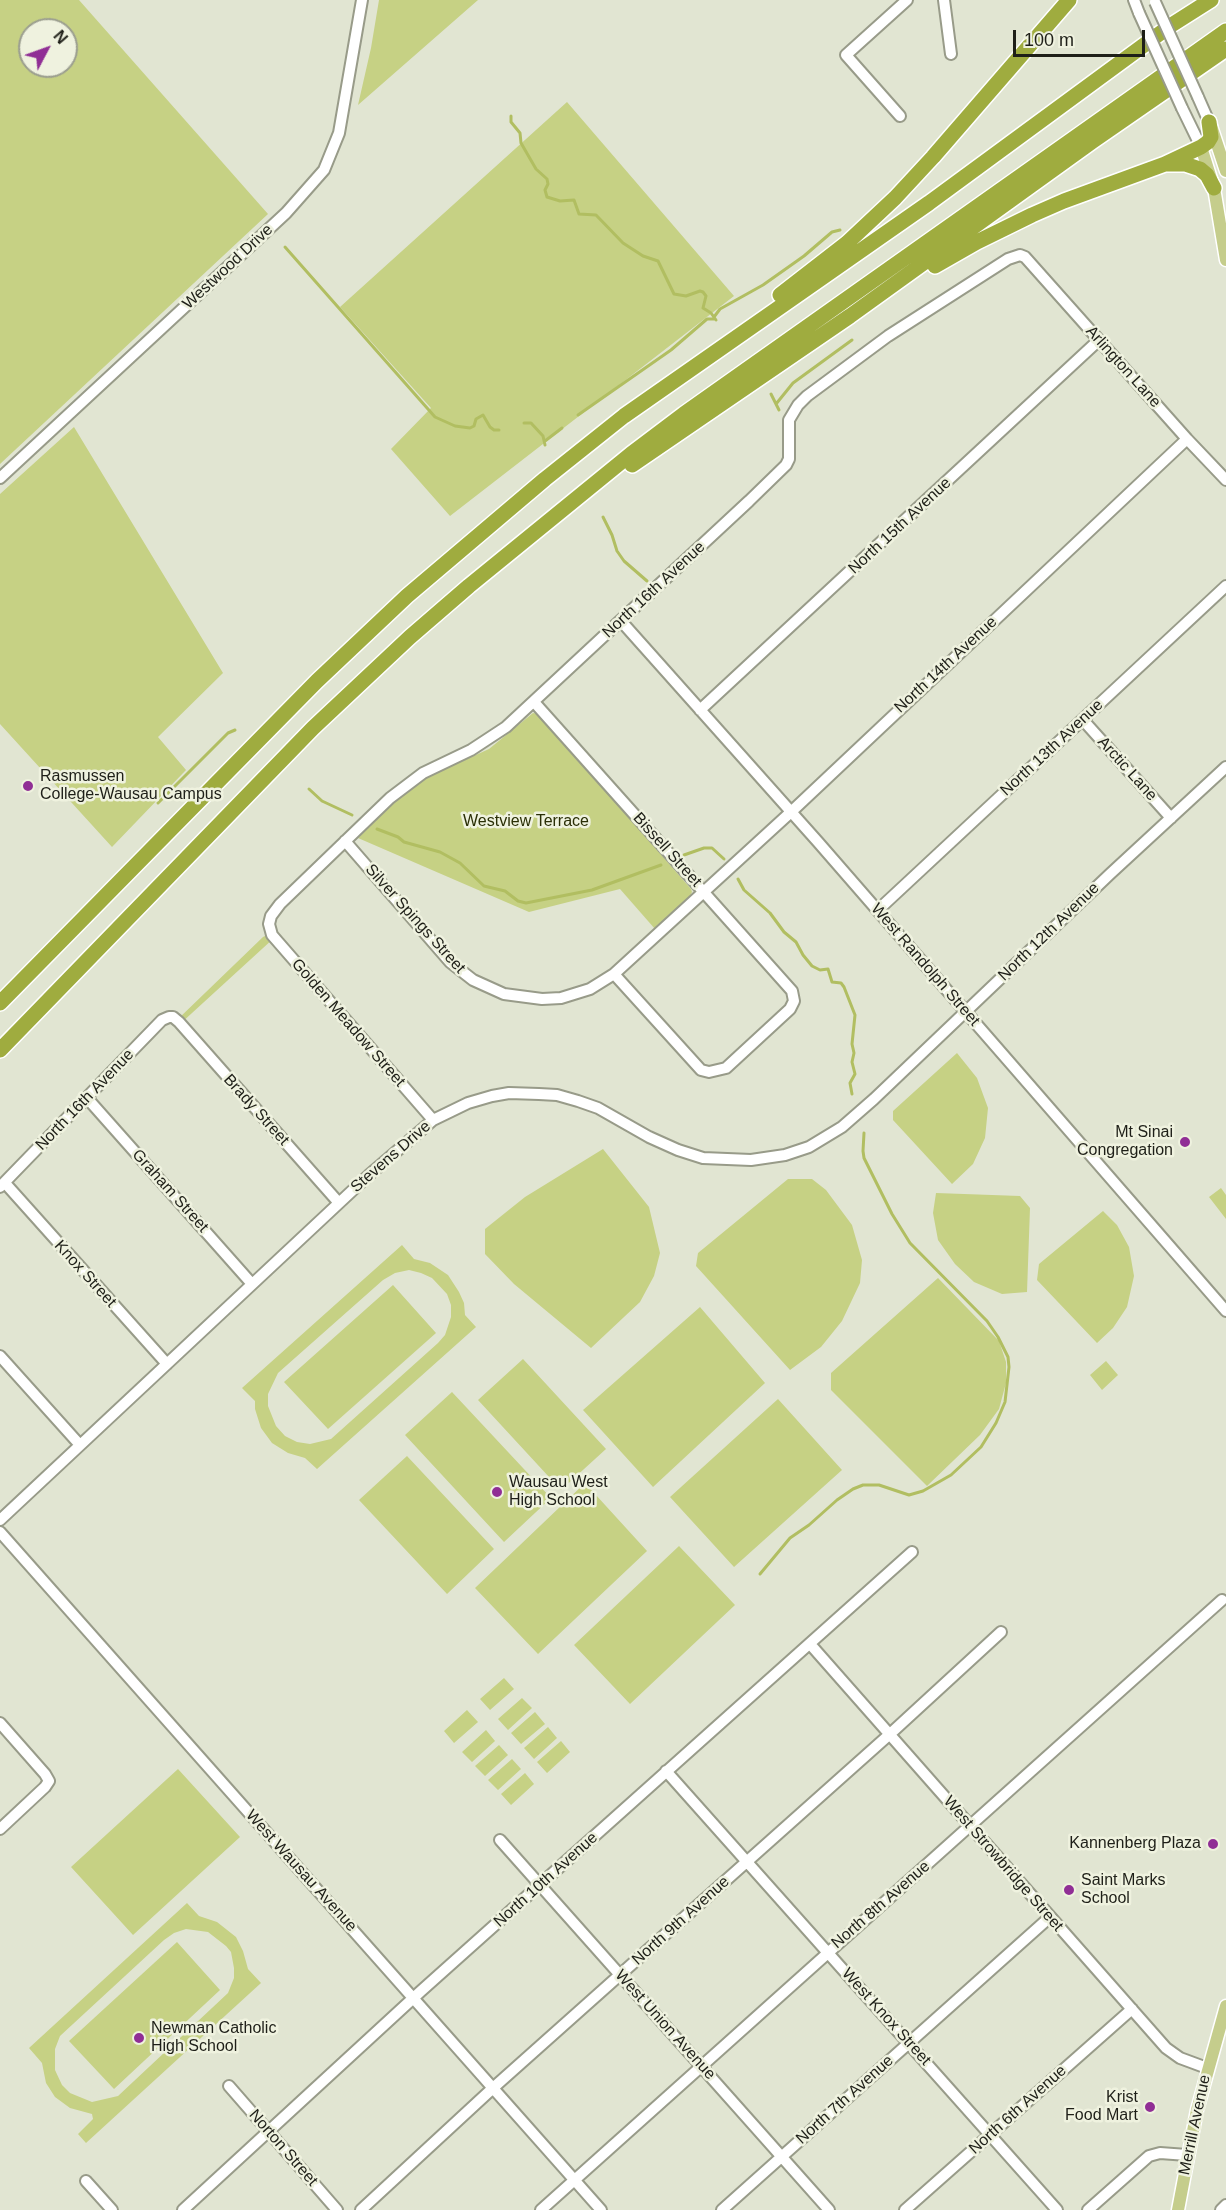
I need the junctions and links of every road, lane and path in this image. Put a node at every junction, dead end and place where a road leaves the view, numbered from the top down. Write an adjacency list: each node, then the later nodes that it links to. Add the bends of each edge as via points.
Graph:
1 (362, 0): 25 (street, Westwood Drive, via 339,133 324,170 286,213)
2 (907, 0): 13 (street, via 846,55)
3 (944, 0): 12 (street)
4 (1069, 0): 23 (highway, via 933,157 869,223)
5 (1134, 0): 15 (street, bridge)
6 (1201, 0): 9 (highway)
7 (1211, 0): 9 (highway)
8 (1155, 1): 14 (street, bridge)
9 (1170, 26): 23 (highway, via 928,203)
10 (1226, 31): 27 (highway, via 684,414)
11 (1226, 49): 21 (highway)
12 (951, 54)
13 (900, 116)
14 (1209, 122): 15 (highway, via 1210,137); 17 (main road)
15 (1201, 147): 16 (highway); 18 (main road)
16 (1166, 164): 18 (highway, via 1200,169); 21 (highway, via 1064,201 997,232)
17 (1226, 171)
18 (1214, 188): 20 (main road)
19 (1020, 255): 22 (street, Arlington Lane); 29 (street, North 16th Avenue, via 888,336 807,396 789,420 786,465)
20 (1226, 260)
21 (850, 316): 27 (highway)
22 (1098, 340): 24 (street, Arlington Lane); 31 (street, North 15th Avenue)
23 (624, 416): 41 (highway, via 501,515 365,635)
24 (1187, 439): 26 (street, Arlington Lane); 34 (street, North 14th Avenue)
25 (0, 478)
26 (1226, 480)
27 (545, 524): 44 (highway, via 448,604 338,704)
28 (1226, 586): 32 (street, North 13th Avenue)
29 (621, 621): 30 (street, North 16th Avenue); 31 (street, West Randolph Street)
30 (534, 702): 36 (street, North 16th Avenue, via 483,743 404,785); 37 (street, Bissell Street)
31 (700, 710): 34 (street, West Randolph Street)
32 (1083, 720): 35 (street, Arctic Lane); 38 (street, North 13th Avenue)
33 (1226, 767): 35 (street, North 12th Avenue)
34 (791, 812): 37 (street, North 14th Avenue); 38 (street, West Randolph Street)
35 (1171, 818): 42 (street, North 12th Avenue)
36 (345, 841): 39 (street, North 16th Avenue, via 280,904); 40 (street, Silver Spings Street, via 450,962 486,987 517,997 550,999 590,989)
37 (704, 891): 40 (street, Silver Spings Street); 40 (street, Bissell Street, via 792,991 790,1009 726,1068 709,1072 701,1070)
38 (878, 910): 42 (street, West Randolph Street)
39 (269, 924): 47 (street, Golden Meadow Street, via 272,935)
40 (614, 974)
41 (0, 1003)
42 (966, 1012): 46 (street, North 12th Avenue); 51 (street, West Randolph Street)
43 (173, 1017): 45 (street, North 16th Avenue, via 162,1020); 49 (street, Brady Street)
44 (0, 1050)
45 (87, 1098): 48 (street, North 16th Avenue); 50 (street, Graham Street)
46 (874, 1099): 47 (street, Stevens Drive, via 842,1127 809,1146 785,1155 739,1161 704,1158 678,1150 597,1108 557,1095 492,1096 468,1102)
47 (433, 1120): 49 (street, Stevens Drive)
48 (2, 1185): 53 (street, Knox Street)
49 (339, 1203): 50 (street, Stevens Drive)
50 (252, 1284): 53 (street, Stevens Drive)
51 (1226, 1311)
52 (0, 1356): 54 (street)
53 (167, 1364): 54 (street, Stevens Drive)
54 (80, 1445): 55 (street, Stevens Drive)
55 (0, 1520)
56 (0, 1532): 72 (street, West Wausau Avenue)
57 (912, 1552): 60 (street, North 10th Avenue)
58 (1222, 1600): 64 (street, North 8th Avenue)
59 (1001, 1632): 62 (street, North 9th Avenue)
60 (810, 1644): 62 (street, West Strowbridge Street); 63 (street, North 10th Avenue)
61 (0, 1723): 65 (street, via 49,1781)
62 (890, 1734): 64 (street, West Strowbridge Street); 67 (street, North 9th Avenue)
63 (666, 1771): 67 (street, West Knox Street); 68 (street, North 10th Avenue)
64 (970, 1826): 69 (street, West Strowbridge Street); 70 (street, North 8th Avenue)
65 (0, 1829)
66 (500, 1840): 68 (street, West Union Avenue)
67 (747, 1862): 70 (street, West Knox Street); 71 (street, North 9th Avenue)
68 (540, 1885): 71 (street, West Union Avenue); 72 (street, North 10th Avenue)
69 (1050, 1917): 74 (street, West Strowbridge Street); 75 (street, North 7th Avenue)
70 (827, 1952): 75 (street, West Knox Street); 76 (street, North 8th Avenue)
71 (620, 1975): 76 (street, West Union Avenue); 79 (street, North 9th Avenue)
72 (413, 1998): 79 (street, West Wausau Avenue); 80 (street, North 10th Avenue)
73 (1226, 2006): 77 (main road, Merrill Avenue)
74 (1132, 2009): 77 (street, West Strowbridge Street, via 1172,2053); 81 (street, North 6th Avenue)
75 (909, 2043): 81 (street, West Knox Street); 83 (street, North 7th Avenue)
76 (701, 2066): 83 (street, West Union Avenue); 84 (street, North 8th Avenue)
77 (1207, 2068): 82 (main road, Merrill Avenue)
78 (229, 2086): 80 (street, Norton Street)
79 (493, 2088): 84 (street, West Wausau Avenue); 90 (street, North 9th Avenue)
80 (268, 2132): 88 (street, North 10th Avenue); 89 (street, Norton Street)
81 (990, 2134): 95 (street, North 6th Avenue); 96 (street, West Knox Street)
82 (1188, 2155): 97 (street, via 1160,2153 1146,2158); 98 (main road, Merrill Avenue)
83 (782, 2157): 93 (street, North 7th Avenue); 94 (street, West Union Avenue)
84 (574, 2180): 91 (street, North 8th Avenue); 92 (street, West Wausau Avenue)
85 (86, 2181): 87 (street)
86 (1226, 2205): 99 (street)
87 (112, 2210)
88 (183, 2210)
89 (337, 2210)
90 (361, 2210)
91 (541, 2210)
92 (601, 2210)
93 (722, 2210)
94 (830, 2210)
95 (905, 2210)
96 (1057, 2210)
97 (1088, 2210)
98 (1178, 2210)
99 (1221, 2210)

